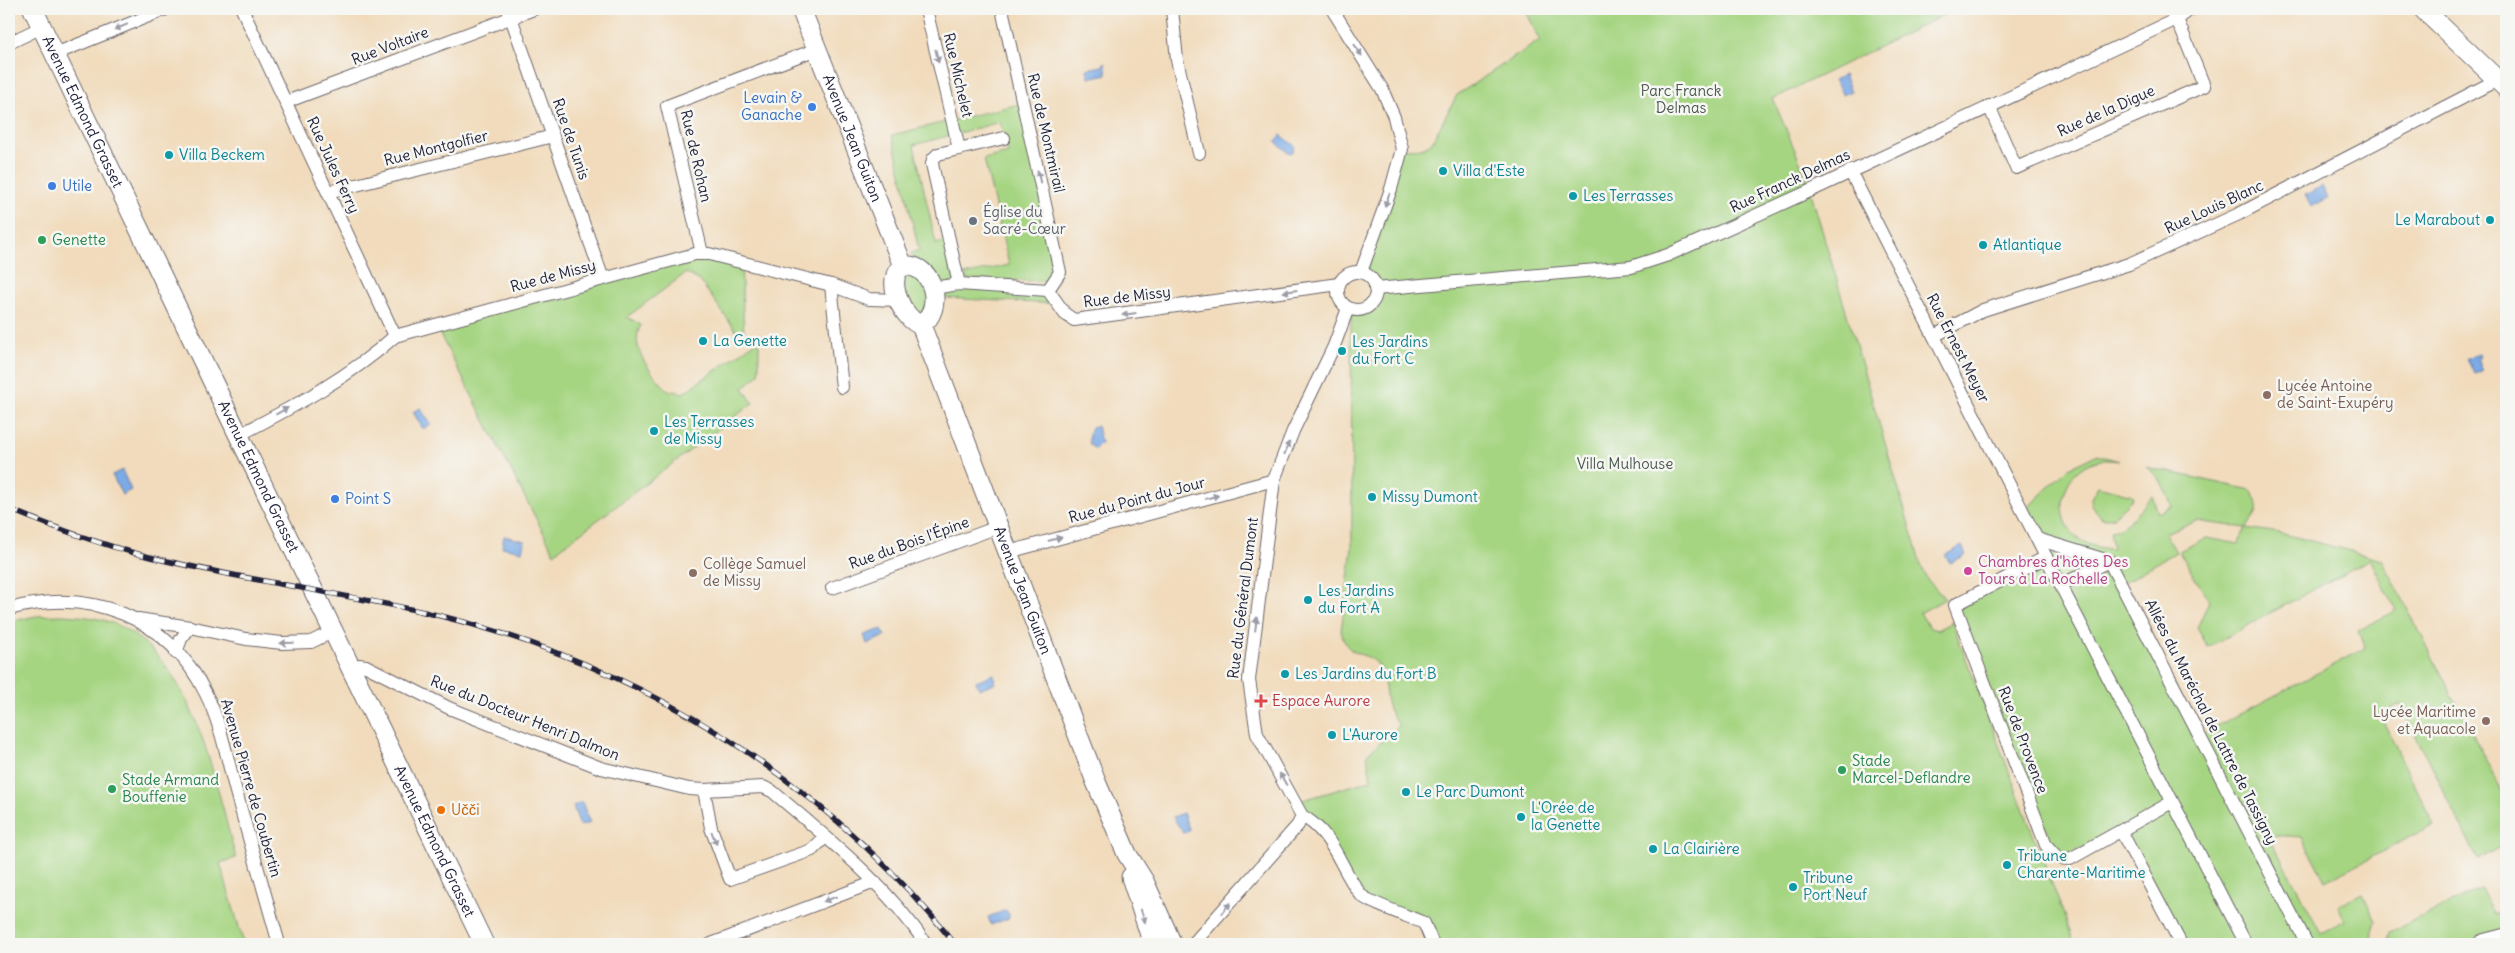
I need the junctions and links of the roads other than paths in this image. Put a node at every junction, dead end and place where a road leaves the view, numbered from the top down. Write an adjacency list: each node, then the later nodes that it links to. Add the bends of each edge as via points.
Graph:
1 (33, 9): 14 (main road, Avenue Edmond Grasset)
2 (166, 9): 17 (street, one-way to 17)
3 (242, 9): 19 (street, Rue Jules Ferry)
4 (534, 9): 12 (street, Rue Voltaire)
5 (801, 9): 16 (main road, Avenue Jean Guiton)
6 (926, 9): 23 (street, Rue Michelet, one-way to 23)
7 (1002, 9): 36 (street, Rue de Montmirail, one-way to 7, via 1060,272)
8 (1172, 9): 24 (street, via 1177,60)
9 (1332, 9): 29 (street, one-way to 29, via 1382,89 1394,117 1402,149)
10 (2191, 9): 13 (street, Rue Franck Delmas)
11 (2423, 9): 18 (main road)
12 (509, 13): 19 (street, Rue Voltaire); 21 (street, Rue de Tunis)
13 (2177, 19): 20 (street, Rue Franck Delmas); 20 (street, Rue de la Digue, via 2204,86 2016,168)
14 (42, 27): 15 (street); 17 (main road, Avenue Edmond Grasset)
15 (9, 43)
16 (817, 49): 27 (street, Rue de Rohan, via 667,106); 28 (main road, Avenue Jean Guiton)
17 (54, 54): 43 (main road, Avenue Edmond Grasset)
18 (2502, 84): 41 (street, Rue Louis Blanc, via 2214,226 2128,264 1983,310)
19 (286, 102): 26 (street, Rue Jules Ferry)
20 (1989, 106): 25 (street, Rue Franck Delmas)
21 (552, 136): 26 (street, Rue Montgolfier); 30 (street, Rue de Tunis)
22 (1004, 138): 23 (street)
23 (959, 149): 31 (street, via 938,154 932,164)
24 (1199, 153)
25 (1850, 171): 35 (street, Rue Franck Delmas, via 1668,255 1631,267); 41 (street, Rue Ernest Meyer)
26 (328, 192): 40 (street, Rue Jules Ferry)
27 (702, 253): 30 (street, Rue de Missy); 33 (street, Rue de Missy)
28 (902, 266): 34 (main road, via 915,268); 37 (main road, via 895,274)
29 (1361, 272): 32 (street, via 1350,273); 35 (street, via 1371,278)
30 (603, 280): 40 (street, Rue de Missy)
31 (959, 284): 34 (street); 36 (street)
32 (1339, 284): 36 (street, Rue de Missy, one-way to 36, via 1074,320 1064,314); 38 (street, via 1338,295)
33 (832, 285): 37 (street, Rue de Missy, via 869,299); 42 (street)
34 (934, 288): 39 (main road, via 932,314)
35 (1376, 289): 38 (street, via 1373,301 1367,307 1358,310)
36 (1048, 290)
37 (898, 300): 39 (main road, via 911,318)
38 (1348, 308): 44 (street, Rue du Général Dumont, one-way to 38)
39 (921, 325): 45 (main road, Avenue Jean Guiton)
40 (395, 336): 43 (street, Rue de Missy, one-way to 40, via 372,356)
41 (1934, 336): 46 (street, Rue Ernest Meyer)
42 (842, 387)
43 (239, 435): 55 (main road, Avenue Edmond Grasset)
44 (1274, 480): 47 (street, Rue du Point du Jour, one-way to 44); 60 (street, Rue du Général Dumont, one-way to 44, via 1257,734 1249,689)
45 (998, 525): 47 (main road, Avenue Jean Guiton); 51 (street, Rue du Bois l'Épine)
46 (2036, 539): 48 (street); 49 (street)
47 (1008, 552): 63 (main road, Avenue Jean Guiton)
48 (2046, 557): 50 (street); 61 (street, Rue de Provence, via 1955,605 2046,845 2058,858 2070,859)
49 (2109, 561): 50 (street); 76 (street, Allées du Maréchal de Lattre de Tassigny)
50 (2061, 585): 59 (street)
51 (832, 588)
52 (9, 609): 53 (street, Avenue Pierre de Coubertin, via 66,602 99,606)
53 (136, 618): 54 (street); 56 (street, Avenue Pierre de Coubertin)
54 (190, 627): 55 (street, one-way to 54, via 311,642 282,643); 56 (street)
55 (334, 631): 57 (main road, Avenue Edmond Grasset)
56 (176, 653): 66 (street, Avenue Pierre de Coubertin, via 196,676 214,714)
57 (352, 668): 58 (street, Rue du Docteur Henri Dalmon, via 359,664 366,666 449,708 601,768); 67 (main road, Avenue Edmond Grasset)
58 (704, 790): 62 (street, Rue du Docteur Henri Dalmon, via 763,787 772,791); 62 (street, one-way to 62, via 711,828 730,878 812,850)
59 (2172, 802): 61 (street, Rue de Provence); 75 (street)
60 (1302, 816): 72 (street, one-way to 60, via 1298,825); 73 (street, via 1320,828 1362,896 1424,923)
61 (2121, 831): 74 (street)
62 (825, 837): 64 (street, Rue du Docteur Henri Dalmon)
63 (1127, 854): 70 (main road, Avenue Jean Guiton, one-way to 70, via 1133,886); 71 (main road, Avenue Jean Guiton, via 1144,881)
64 (876, 882): 68 (street, one-way to 68); 69 (street, Rue du Docteur Henri Dalmon)
65 (2506, 938): 77 (main road)
66 (279, 944)
67 (484, 944)
68 (711, 944)
69 (926, 944)
70 (1153, 944)
71 (1172, 944)
72 (1193, 944)
73 (1434, 944)
74 (2181, 944)
75 (2246, 944)
76 (2308, 944)
77 (2483, 944)

